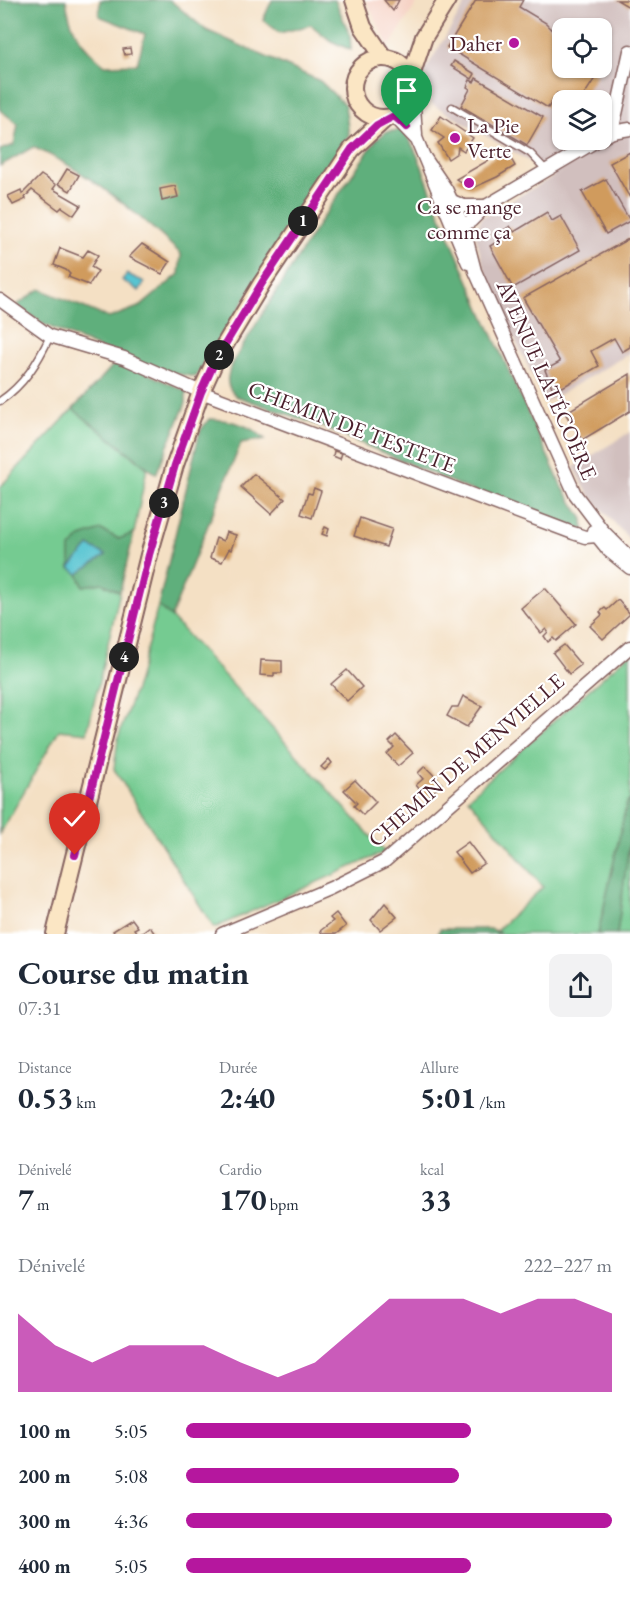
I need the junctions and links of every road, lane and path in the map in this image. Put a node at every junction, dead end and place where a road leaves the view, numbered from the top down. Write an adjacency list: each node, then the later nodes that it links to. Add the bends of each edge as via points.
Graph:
1 (354, 0): 3 (main road)
2 (447, 0): 4 (main road)
3 (363, 27): 6 (main road); 7 (main road)
4 (424, 37): 6 (main road, via 409,51); 8 (main road)
5 (630, 51): 12 (street)
6 (388, 58): 7 (main road); 8 (main road, via 400,63)
7 (365, 64): 10 (main road, via 353,84)
8 (411, 76): 9 (main road)
9 (413, 93): 13 (main road, via 403,111); 16 (street, AVENUE LATÉCOÈRE)
10 (359, 106): 13 (main road, via 373,116); 17 (main road, via 359,125)
11 (452, 107): 20 (lane, via 530,153)
12 (612, 110)
13 (390, 117): 16 (street, AVENUE LATÉCOÈRE); 17 (main road)
14 (630, 129): 15 (street)
15 (612, 134)
16 (417, 140): 19 (street, AVENUE LATÉCOÈRE)
17 (352, 149): 26 (main road, via 262,283)
18 (580, 150): 20 (street)
19 (425, 158): 21 (street, AVENUE LATÉCOÈRE); 23 (street, AVENUE LATÉCOÈRE)
20 (546, 170): 22 (street)
21 (452, 201): 22 (street, via 464,206); 23 (street, AVENUE LATÉCOÈRE)
22 (486, 206): 23 (street)
23 (458, 227): 28 (street, AVENUE LATÉCOÈRE)
24 (0, 300): 25 (street, CHEMIN DE TESTETE)
25 (51, 336): 26 (street, CHEMIN DE TESTETE, via 124,358); 27 (lane, via 38,362 12,393)
26 (201, 392): 29 (street, CHEMIN DE TESTETE, via 573,533); 33 (main road, via 149,555)
27 (0, 401)
28 (582, 506): 29 (street, AVENUE LATÉCOÈRE); 30 (street, AVENUE LATÉCOÈRE)
29 (597, 536): 31 (street, AVENUE LATÉCOÈRE)
30 (630, 558)
31 (630, 568)
32 (630, 646): 34 (street, CHEMIN DE MENVIELLE, via 386,861)
33 (55, 934)
34 (222, 934)

